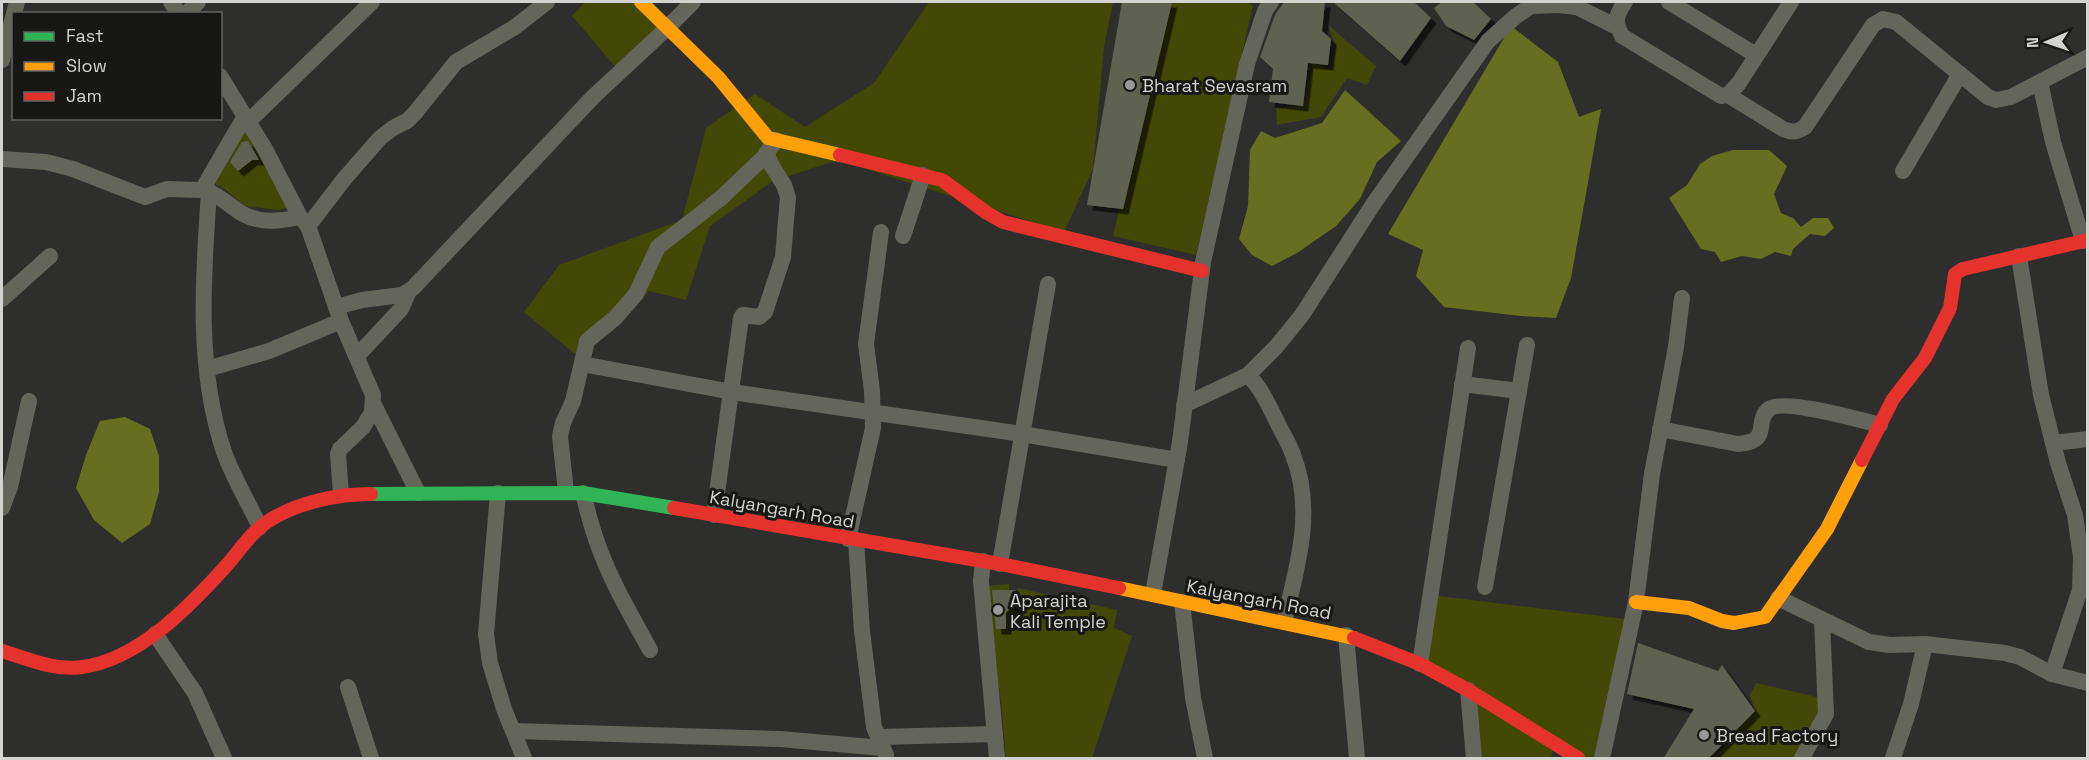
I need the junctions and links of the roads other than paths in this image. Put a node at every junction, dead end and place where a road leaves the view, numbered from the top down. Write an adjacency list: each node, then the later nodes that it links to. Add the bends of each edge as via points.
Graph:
1 (372, 2): 19 (street)
2 (547, 2): 25 (street, via 515,27 456,62 416,113 380,138)
3 (641, 2): 10 (main road)
4 (693, 2): 10 (street)
5 (1271, 2): 31 (street, via 1247,64)
6 (1625, 2): 11 (street, via 1618,13)
7 (1669, 2): 12 (street)
8 (1791, 2): 12 (street)
9 (12, 21): 14 (street)
10 (668, 27): 20 (main road, via 718,77 768,138); 33 (street, via 592,97)
11 (1617, 27): 18 (street, via 1622,36 1713,93); 42 (street, via 1577,7 1531,6 1488,41 1374,203 1302,315)
12 (1756, 55): 18 (street)
13 (2088, 57): 17 (street)
14 (2, 60)
15 (1960, 74): 17 (street, via 1996,100); 18 (street, via 1896,22 1883,20 1873,25 1805,127 1797,131 1783,129); 22 (street)
16 (222, 79): 19 (street)
17 (2040, 82): 28 (street, via 2053,142)
18 (1728, 95)
19 (247, 119): 24 (street); 25 (street)
20 (771, 147): 23 (main road); 40 (street, via 722,198 658,247 636,294 587,341); 44 (street, via 772,166 788,197 783,257 765,312 759,317 746,314 741,318)
21 (2, 159): 24 (street, via 46,162 145,197 167,189)
22 (1904, 171)
23 (923, 175): 27 (street); 31 (main road, via 942,180 1002,222)
24 (205, 190): 25 (street, via 245,215 261,220); 41 (street)
25 (304, 222): 36 (street)
26 (881, 232): 49 (street, via 866,344)
27 (903, 237)
28 (2085, 241): 30 (main road)
29 (50, 256): 35 (street)
30 (2019, 256): 50 (main road, via 1955,274 1944,323); 54 (street, via 2041,395)
31 (1202, 271): 48 (street)
32 (1048, 284): 52 (street)
33 (409, 291): 36 (street, via 362,300); 39 (street, via 402,309)
34 (1682, 298): 51 (street)
35 (2, 299)
36 (339, 314): 39 (street); 41 (street, via 269,351)
37 (1527, 345): 45 (street)
38 (1468, 348): 43 (street)
39 (357, 356): 47 (street)
40 (582, 364): 44 (street); 58 (street, via 560,436)
41 (207, 369): 62 (street, via 225,454)
42 (1248, 375): 48 (street); 71 (street, via 1267,402 1294,456 1302,487 1304,521)
43 (1462, 384): 45 (street); 77 (street)
44 (732, 392): 49 (street); 61 (street)
45 (1519, 392): 65 (street)
46 (28, 401): 60 (street)
47 (374, 405): 56 (street); 59 (street, via 363,427 338,454)
48 (1184, 405): 55 (street)
49 (872, 413): 52 (street); 63 (street, via 873,428)
50 (1880, 425): 51 (street, via 1780,405 1770,408 1759,435 1748,443); 67 (main road, via 1827,529)
51 (1660, 429): 69 (street)
52 (1022, 434): 55 (street); 64 (street)
53 (2088, 439): 54 (street)
54 (2053, 443): 78 (street, via 2075,515 2081,557 2080,590)
55 (1177, 460): 66 (street)
56 (418, 493): 57 (main road, Kalyangarh Road); 59 (main road, Kalyangarh Road)
57 (498, 493): 58 (main road, Kalyangarh Road); 82 (street, via 486,634 490,663)
58 (574, 493): 61 (main road, Kalyangarh Road); 75 (street, via 622,600)
59 (341, 495): 62 (main road, Kalyangarh Road, via 318,500)
60 (2, 508)
61 (714, 515): 63 (main road, Kalyangarh Road)
62 (260, 526): 72 (main road, Kalyangarh Road, via 219,574)
63 (852, 539): 64 (main road, Kalyangarh Road); 84 (street, via 874,728)
64 (992, 562): 66 (main road, Kalyangarh Road); 83 (street, via 981,580)
65 (1485, 586)
66 (1153, 594): 68 (main road, Kalyangarh Road)
67 (1778, 598): 69 (main road, via 1765,617 1734,623 1689,608); 70 (street)
68 (1182, 602): 71 (main road, Kalyangarh Road); 90 (street, via 1193,698)
69 (1636, 602): 94 (street)
70 (1822, 620): 74 (street, via 1869,642); 95 (street, via 1826,714)
71 (1284, 622): 73 (main road, Kalyangarh Road)
72 (155, 634): 76 (main road, Kalyangarh Road, via 128,652 94,665 60,667); 86 (street, via 195,693)
73 (1346, 635): 77 (main road, Kalyangarh Road); 91 (street)
74 (1925, 644): 78 (street, via 2005,653); 96 (street)
75 (650, 650)
76 (2, 651)
77 (1420, 664): 81 (main road, Kalyangarh Road)
78 (2052, 674): 79 (street)
79 (2088, 683)
80 (348, 687): 87 (street)
81 (1468, 690): 85 (main road, Kalyangarh Road); 92 (street)
82 (513, 731): 84 (street, via 780,739); 88 (street)
83 (995, 734): 84 (street); 89 (street)
84 (883, 748)
85 (1559, 754): 93 (main road, Kalyangarh Road)
86 (224, 759)
87 (371, 759)
88 (524, 759)
89 (997, 759)
90 (1205, 759)
91 (1357, 759)
92 (1474, 759)
93 (1578, 759)
94 (1602, 759)
95 (1802, 759)
96 (1893, 759)

